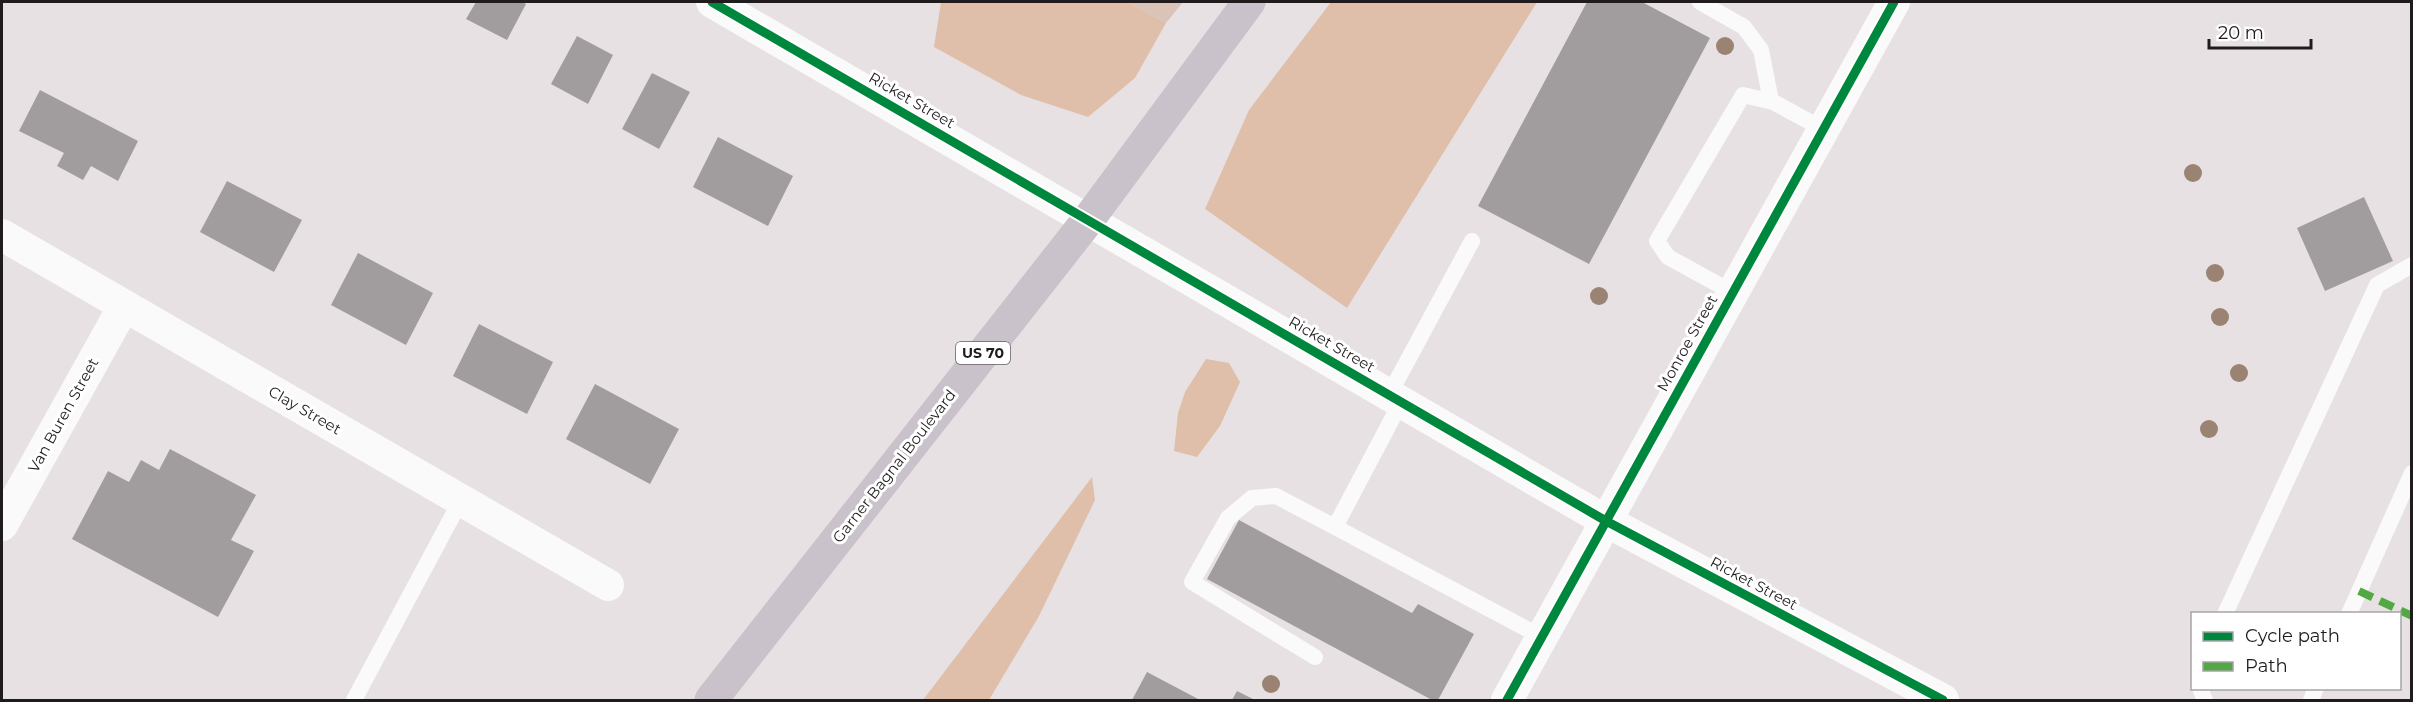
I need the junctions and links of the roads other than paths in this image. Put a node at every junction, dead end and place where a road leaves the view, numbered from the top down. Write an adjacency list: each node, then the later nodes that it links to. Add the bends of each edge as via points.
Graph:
1 (712, 2): 7 (street, Ricket Street)
2 (1249, 2): 7 (highway, Garner Bagnal Boulevard / US 70)
3 (1700, 2): 5 (lane, via 1744,27 1761,50)
4 (1894, 2): 6 (street, Monroe Street)
5 (1770, 101): 6 (lane); 11 (lane, via 1743,95 1657,241 1668,257)
6 (1823, 129): 11 (street, Monroe Street)
7 (1088, 220): 13 (street, Ricket Street); 25 (highway, Garner Bagnal Boulevard / US 70)
8 (2, 235): 12 (street, Clay Street)
9 (1472, 241): 13 (lane)
10 (2412, 265): 20 (lane, via 2377,285)
11 (1732, 292): 16 (street, Monroe Street)
12 (124, 306): 15 (street, Clay Street); 17 (street, Van Buren Street)
13 (1395, 398): 16 (street, Ricket Street); 18 (lane)
14 (2412, 473): 21 (lane)
15 (461, 500): 19 (street, Clay Street); 24 (lane)
16 (1606, 521): 22 (street, Monroe Street); 27 (street, Ricket Street)
17 (2, 525)
18 (1335, 527): 22 (lane); 23 (lane, via 1276,496 1252,498 1228,518 1192,582)
19 (608, 585)
20 (2226, 612)
21 (2350, 612)
22 (1542, 637): 26 (street, Monroe Street)
23 (1315, 657)
24 (354, 700)
25 (711, 700)
26 (1507, 700)
27 (1943, 700)

